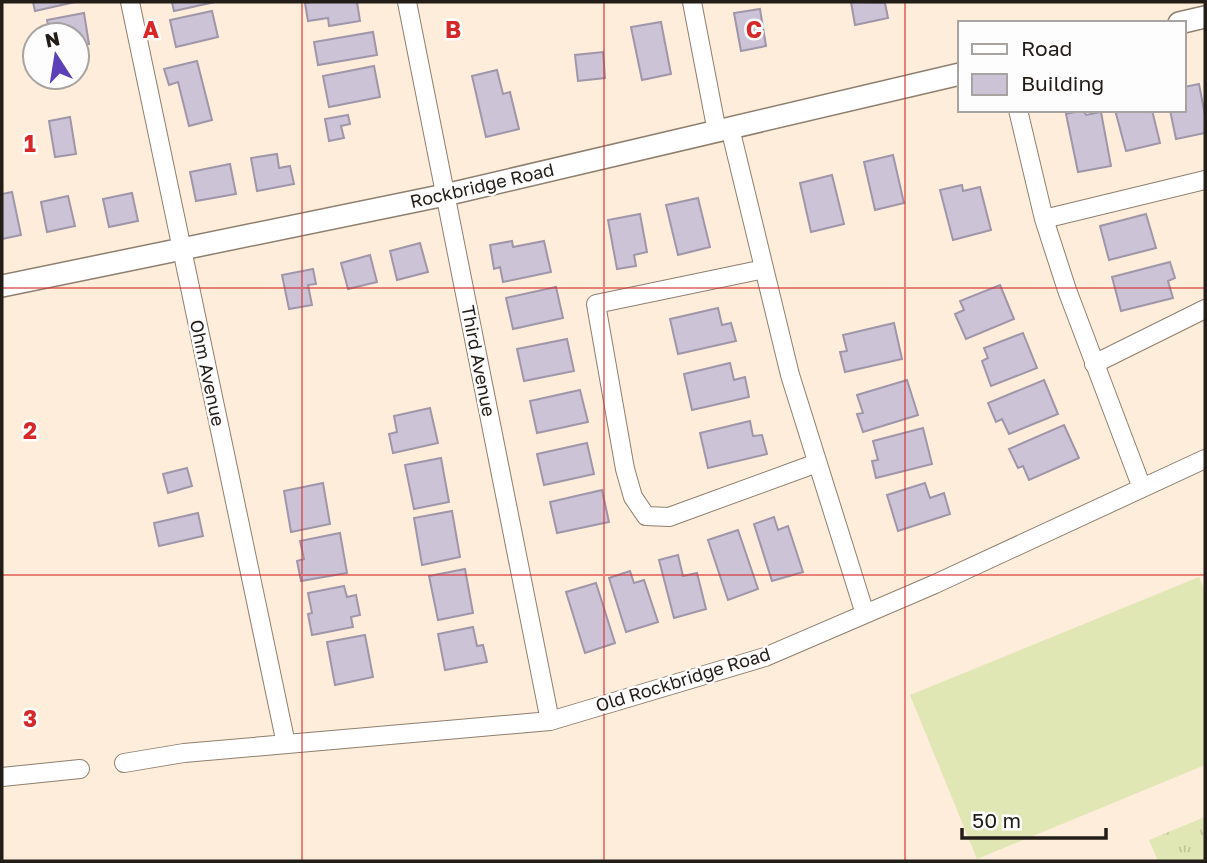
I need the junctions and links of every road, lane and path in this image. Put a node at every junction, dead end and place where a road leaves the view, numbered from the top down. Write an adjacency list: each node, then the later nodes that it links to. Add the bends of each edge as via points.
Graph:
1 (130, 2): 12 (street, Ohm Avenue)
2 (407, 2): 10 (street, Third Avenue)
3 (692, 2): 8 (street)
4 (1205, 17): 5 (street)
5 (1186, 21)
6 (958, 74): 8 (street, Rockbridge Road)
7 (1018, 112): 11 (street)
8 (723, 130): 10 (street, Rockbridge Road); 13 (street)
9 (1205, 180): 11 (street)
10 (445, 195): 12 (street, Rockbridge Road); 21 (street, Third Avenue)
11 (1044, 219): 16 (street)
12 (180, 249): 14 (street, Rockbridge Road); 22 (street, Ohm Avenue)
13 (764, 270): 18 (street); 18 (street, via 596,304 625,470 633,497 646,516 669,517)
14 (2, 286)
15 (1205, 309): 16 (street)
16 (1094, 364): 19 (street)
17 (1205, 459): 19 (street, Old Rockbridge Road)
18 (817, 463): 20 (street)
19 (1142, 488): 20 (street, Old Rockbridge Road)
20 (864, 614): 21 (street, Old Rockbridge Road, via 765,657)
21 (550, 721): 22 (street, Old Rockbridge Road)
22 (286, 744): 23 (street, Old Rockbridge Road, via 184,752)
23 (124, 763)
24 (80, 769): 25 (street)
25 (2, 777)

